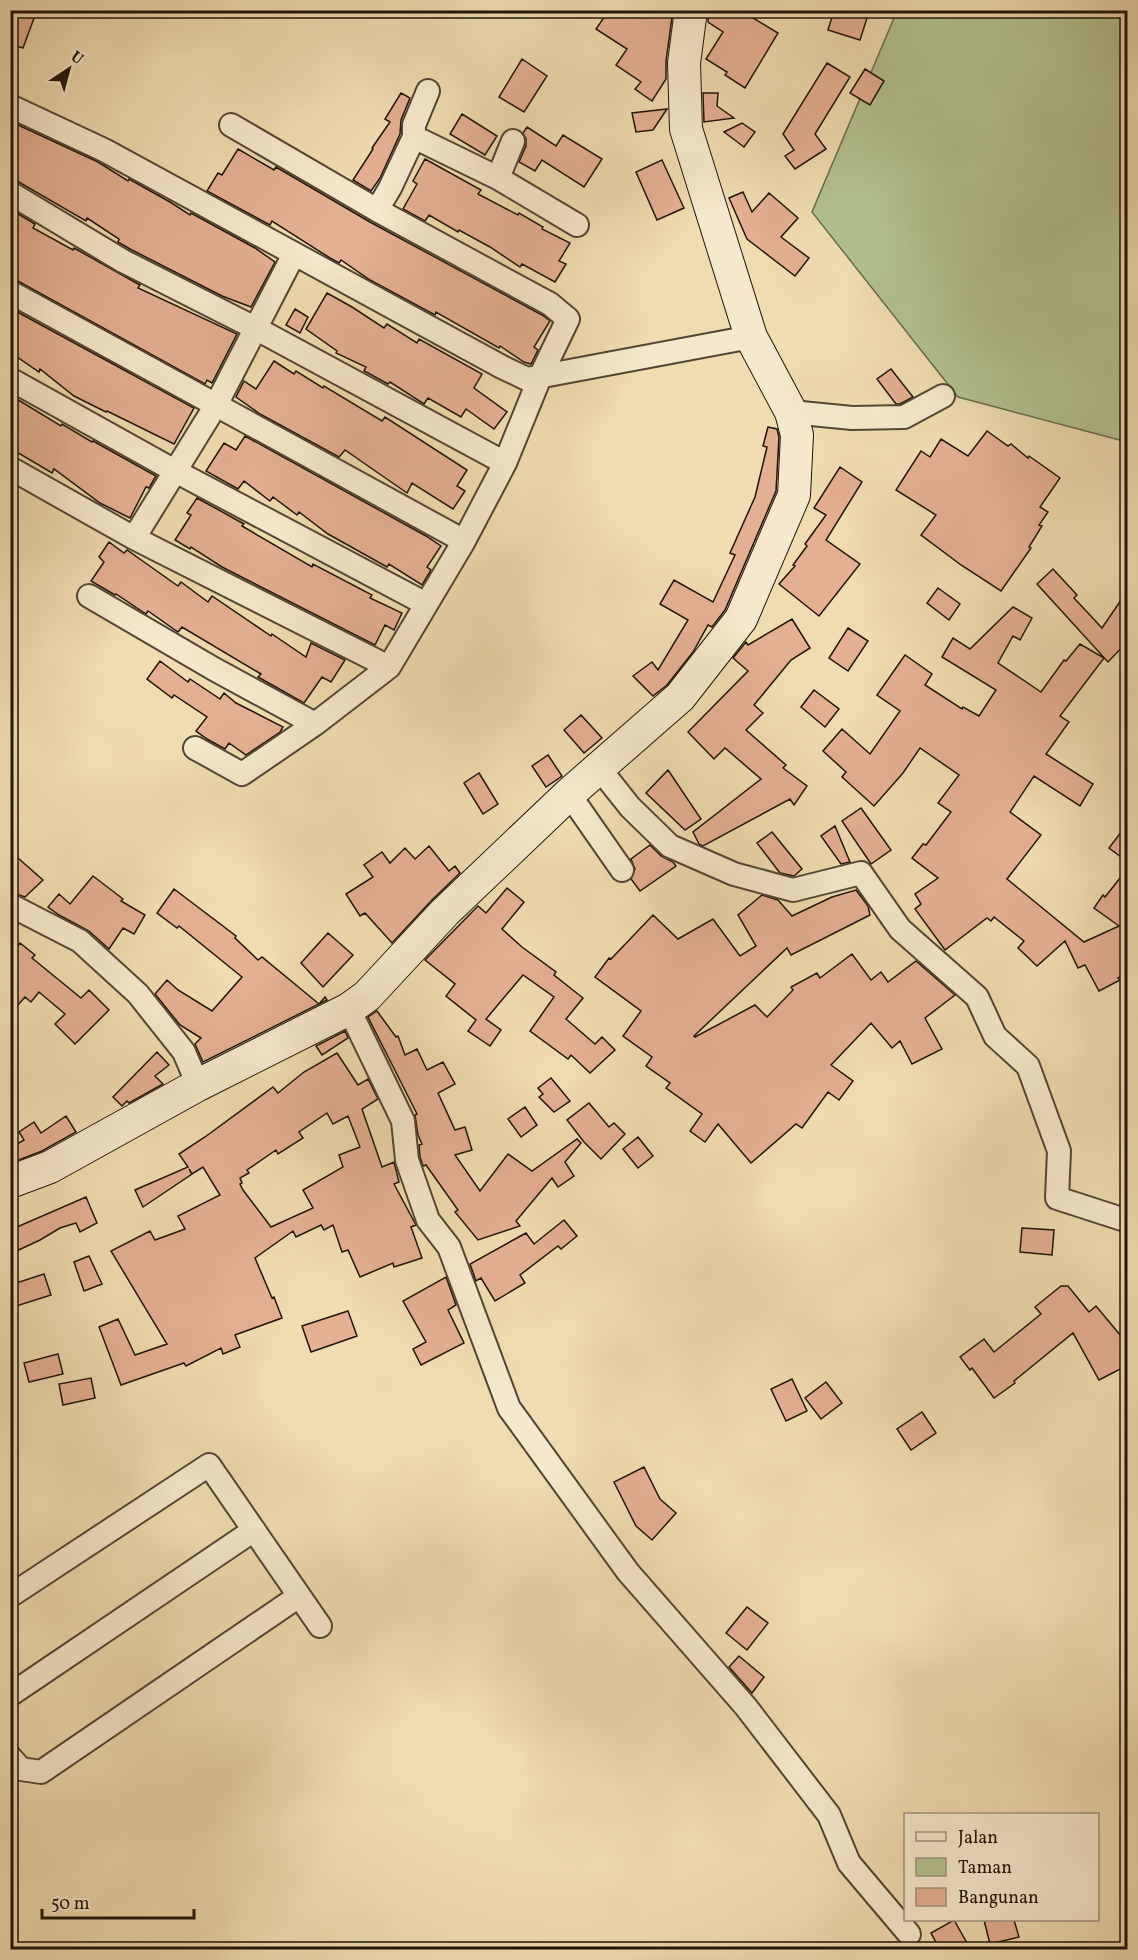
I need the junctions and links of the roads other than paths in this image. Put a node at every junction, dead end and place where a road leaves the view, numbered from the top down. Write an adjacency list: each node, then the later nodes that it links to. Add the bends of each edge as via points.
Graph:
1 (691, 10): 14 (street, via 684,63 686,129)
2 (428, 91): 5 (street, via 414,125)
3 (10, 106): 11 (street, via 104,150)
4 (231, 125): 9 (street)
5 (414, 137): 7 (street); 9 (street)
6 (513, 141): 7 (street)
7 (498, 178): 10 (street)
8 (10, 193): 13 (street, via 123,261)
9 (377, 210): 15 (street, via 550,304 568,319)
10 (577, 225)
11 (294, 254): 13 (street); 15 (street, via 502,368 527,379)
12 (10, 291): 18 (street)
13 (255, 328): 18 (street); 20 (street)
14 (751, 337): 15 (street); 19 (street)
15 (540, 377): 20 (street)
16 (10, 379): 22 (street)
17 (943, 396): 19 (street, via 904,417 852,418)
18 (216, 405): 22 (street); 24 (street)
19 (791, 412): 30 (street, via 797,435 794,495 741,619 680,697)
20 (506, 463): 24 (street)
21 (10, 468): 23 (street)
22 (175, 471): 23 (street); 26 (street)
23 (134, 538): 27 (street)
24 (464, 541): 26 (street)
25 (89, 596): 28 (street)
26 (426, 604): 27 (street)
27 (389, 667): 28 (street)
28 (315, 724): 29 (street, via 242,774)
29 (195, 748)
30 (599, 768): 31 (street); 37 (street, via 630,807 670,846 734,874 793,890 861,873 900,929 977,997 995,1036 1028,1066 1059,1151 1057,1198)
31 (569, 794): 32 (street); 34 (street)
32 (622, 870)
33 (10, 905): 35 (street, via 80,941 138,994 184,1052)
34 (349, 1010): 35 (street); 44 (street, via 403,1120 407,1160 428,1220 449,1247 509,1408 628,1572 746,1707 829,1815 849,1863)
35 (198, 1085): 36 (street, via 50,1167)
36 (10, 1182)
37 (1128, 1221)
38 (254, 1530): 39 (street, via 209,1465); 40 (street); 42 (street)
39 (10, 1596)
40 (300, 1596): 41 (street); 43 (street, via 40,1772 21,1769)
41 (320, 1626)
42 (10, 1695)
43 (10, 1757)
44 (909, 1934)

